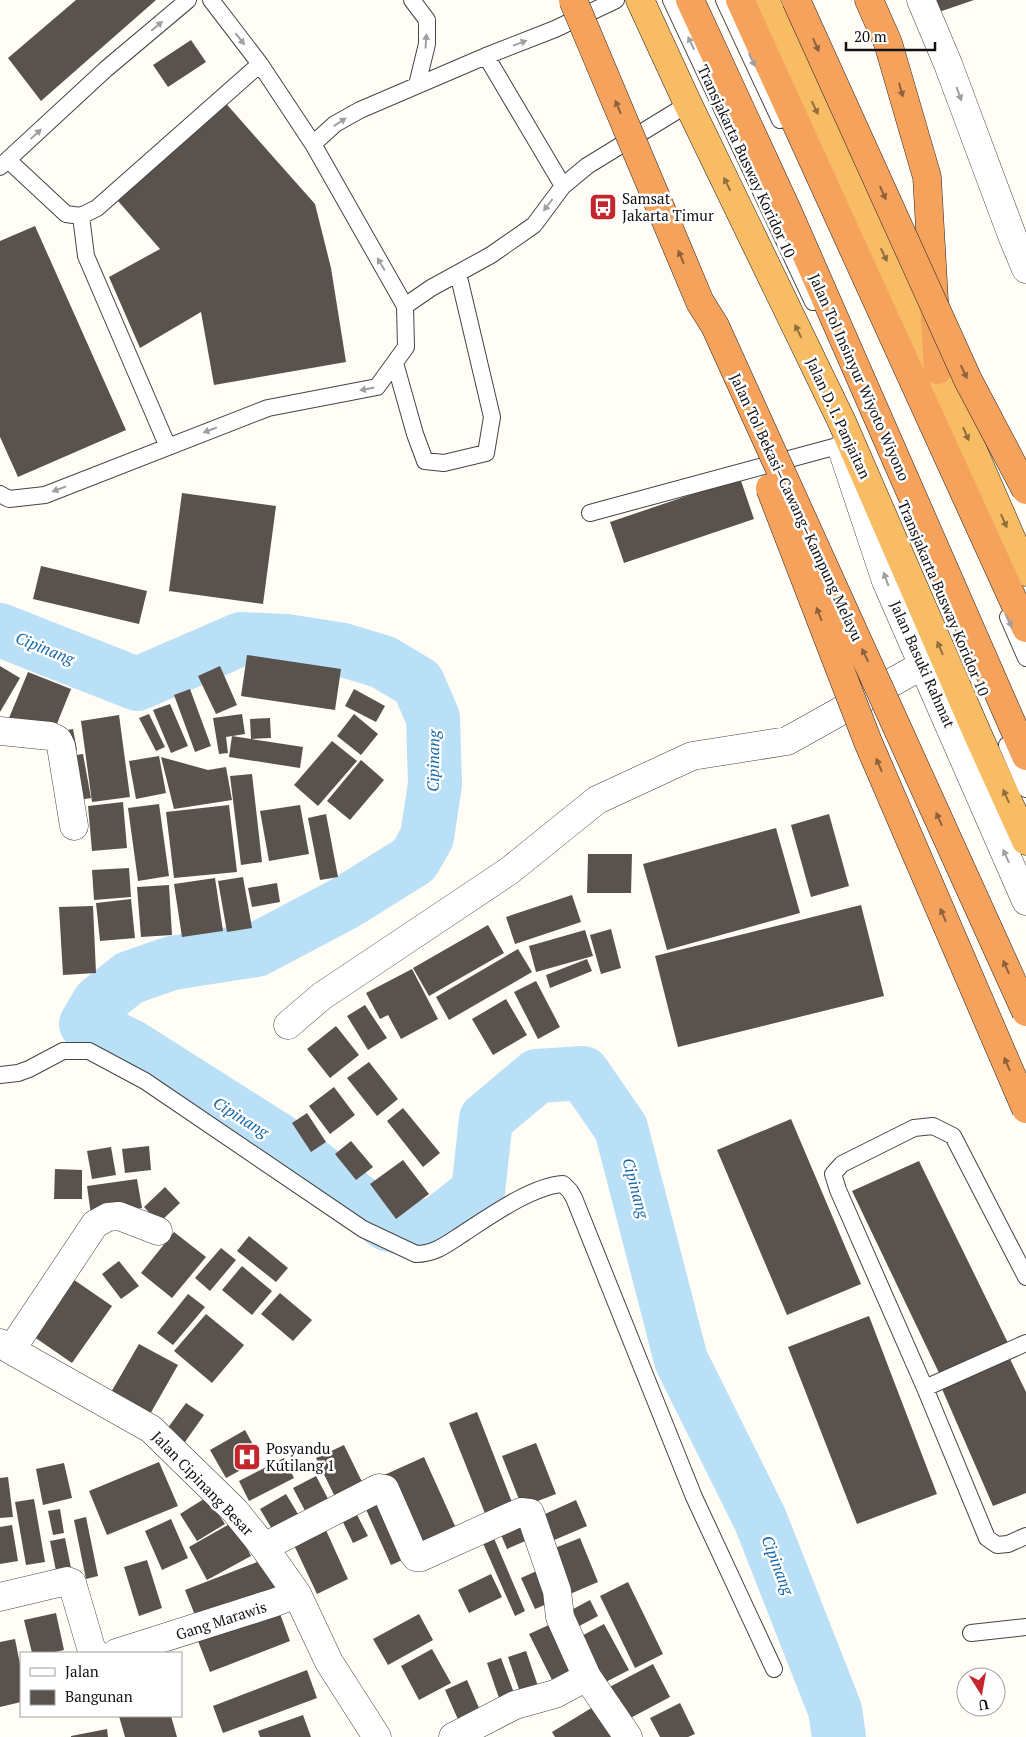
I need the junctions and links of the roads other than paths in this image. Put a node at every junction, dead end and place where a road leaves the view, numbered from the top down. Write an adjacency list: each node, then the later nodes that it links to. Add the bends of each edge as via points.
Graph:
1 (188, 0): 20 (lane, one-way to 1, via 106,69)
2 (211, 0): 16 (lane, one-way to 16)
3 (412, 0): 17 (lane, one-way to 3, via 427,44 427,20)
4 (573, 0): 25 (highway, Jalan Tol Bekasi–Cawang–Kampung Melayu, one-way to 4, bridge)
5 (616, 0): 15 (lane, one-way to 5, via 555,29)
6 (640, 0): 18 (highway, Jalan D. I. Panjaitan)
7 (671, 0): 42 (lane, Transjakarta Busway Koridor 10, one-way to 7)
8 (690, 0): 42 (highway, Jalan Tol Insinyur Wiyoto Wiyono, via 787,210)
9 (724, 0): 38 (lane, one-way to 38)
10 (740, 0): 37 (highway)
11 (764, 0): 28 (highway, one-way to 28)
12 (796, 0): 33 (highway, one-way to 33, bridge, via 968,380)
13 (869, 0): 28 (highway, one-way to 28, via 888,43 927,177)
14 (921, 0): 23 (street, one-way to 23)
15 (486, 56): 17 (lane); 21 (lane)
16 (260, 64): 19 (lane); 22 (lane, via 97,208)
17 (417, 85): 19 (lane, one-way to 17, via 335,124)
18 (688, 104): 21 (lane, via 588,166); 29 (highway, Jalan D. I. Panjaitan, one-way to 18)
19 (312, 144): 26 (lane, one-way to 19)
20 (4, 164): 22 (lane, via 66,214)
21 (563, 186): 24 (lane, one-way to 24, via 534,225)
22 (82, 216): 30 (lane, via 86,256)
23 (1026, 269)
24 (458, 273): 26 (lane); 27 (lane, via 492,417 486,453 444,463 425,461)
25 (700, 302): 47 (highway, Jalan Tol Bekasi–Cawang–Kampung Melayu, one-way to 25, bridge, via 715,326); 50 (highway, one-way to 25, bridge, via 868,742)
26 (405, 306): 27 (lane, via 406,348)
27 (395, 363): 30 (lane, one-way to 30, via 377,387 268,408)
28 (938, 370): 32 (highway, one-way to 32)
29 (842, 433): 35 (lane); 39 (street, Jalan Basuki Rahmat, one-way to 29, via 886,580); 41 (highway, Jalan D. I. Panjaitan, one-way to 29)
30 (168, 447): 34 (lane, one-way to 34, via 45,495 9,499)
31 (1026, 472): 32 (highway)
32 (984, 476): 36 (highway, one-way to 36)
33 (1026, 490)
34 (0, 494)
35 (590, 513)
36 (1026, 572)
37 (1026, 628)
38 (1026, 658)
39 (923, 665): 46 (street, Jalan Basuki Rahmat, one-way to 39); 48 (street, via 787,742 692,756 597,800 509,872 322,996)
40 (0, 731): 44 (street, via 50,736 58,740)
41 (978, 735): 42 (highway, via 1000,757); 45 (highway, Jalan D. I. Panjaitan, one-way to 41)
42 (1022, 761): 43 (lane, Transjakarta Busway Koridor 10)
43 (1026, 790)
44 (74, 826)
45 (1026, 841)
46 (1026, 901)
47 (1026, 1012)
48 (288, 1025)
49 (0, 1075): 64 (lane, via 29,1070 63,1051 89,1051 145,1082 363,1229 416,1254 438,1250 496,1212 543,1188 563,1184 574,1198 694,1497)
50 (1026, 1109)
51 (158, 1231): 54 (street, via 119,1216 108,1217 95,1224)
52 (1026, 1277): 55 (lane, via 953,1136 933,1126 914,1128 842,1164 833,1174 838,1190)
53 (1026, 1343): 55 (lane)
54 (5, 1347): 57 (street, Jalan Cipinang Besar, via 151,1429 235,1511)
55 (925, 1388): 56 (lane, via 987,1538 996,1546)
56 (1026, 1536)
57 (264, 1547): 58 (street, Jalan Cipinang Besar); 65 (street, via 379,1488 385,1489 416,1557 521,1512 530,1512 557,1591 560,1617)
58 (297, 1594): 63 (street, Gang Marawis); 66 (street, Jalan Cipinang Besar, via 329,1662)
59 (0, 1597): 62 (street, via 67,1581 72,1583)
60 (1026, 1627): 61 (lane)
61 (971, 1633)
62 (94, 1652)
63 (119, 1652)
64 (774, 1669)
65 (588, 1677): 67 (street, via 555,1694 515,1705); 68 (street)
66 (377, 1737)
67 (453, 1737)
68 (628, 1737)

